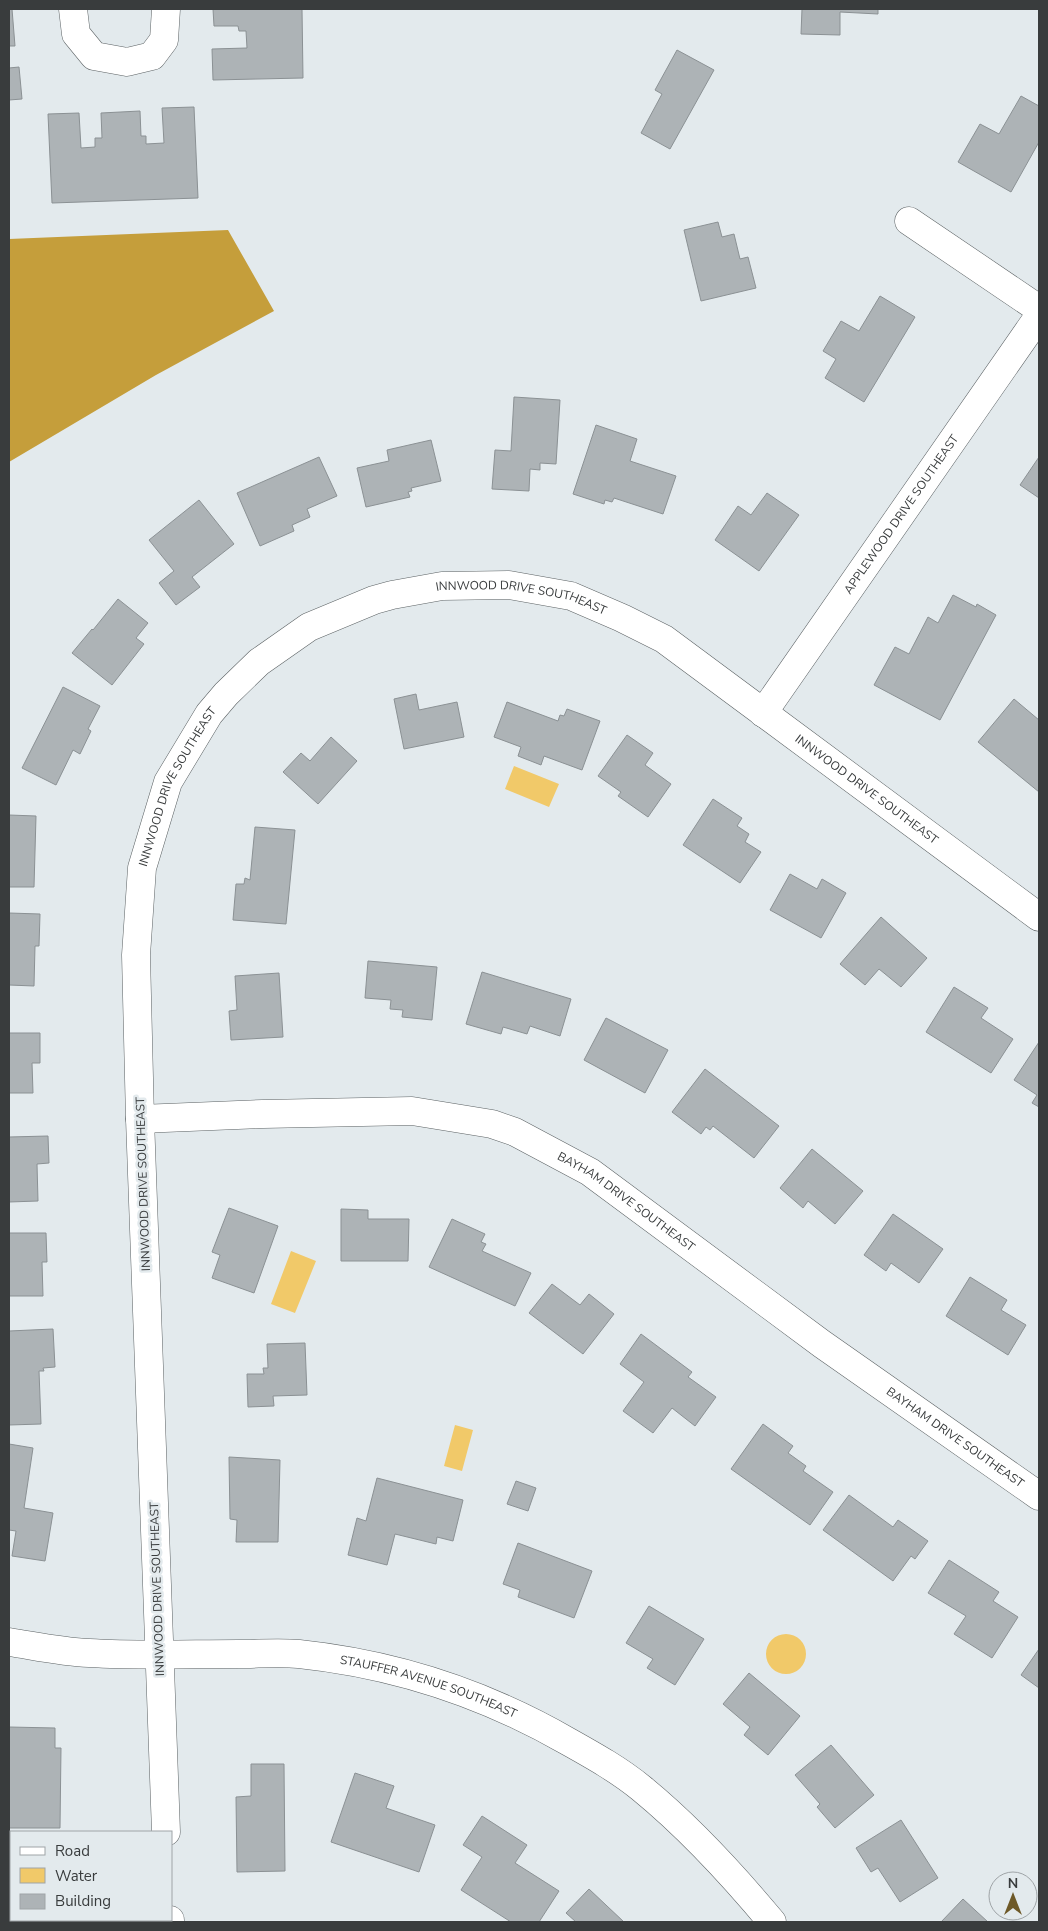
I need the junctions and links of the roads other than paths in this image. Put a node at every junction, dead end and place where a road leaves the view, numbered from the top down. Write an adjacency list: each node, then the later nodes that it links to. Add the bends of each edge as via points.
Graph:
1 (73, 9): 2 (street, via 76,34 94,56 127,62 152,56 164,40)
2 (166, 9)
3 (909, 221): 4 (street)
4 (1039, 309)
5 (1039, 316): 6 (street, APPLEWOOD DRIVE SOUTHEAST)
6 (763, 712): 7 (street, INNWOOD DRIVE SOUTHEAST); 8 (street, INNWOOD DRIVE SOUTHEAST, via 664,639 571,596 509,584 442,586 392,595 309,627 259,662 226,694 209,714 168,782 142,868 140,885 136,955)
7 (1039, 917)
8 (140, 1120): 9 (street, BAYHAM DRIVE SOUTHEAST, via 412,1110 492,1124 515,1132 590,1172 822,1344); 11 (street, INNWOOD DRIVE SOUTHEAST)
9 (1039, 1496)
10 (9, 1642): 11 (street, STAUFFER AVENUE SOUTHEAST, via 88,1654)
11 (159, 1654): 12 (street, INNWOOD DRIVE SOUTHEAST); 13 (street, STAUFFER AVENUE SOUTHEAST, via 297,1654 353,1662 411,1674 509,1710 607,1764 640,1788 697,1838)
12 (166, 1831)
13 (772, 1922)

